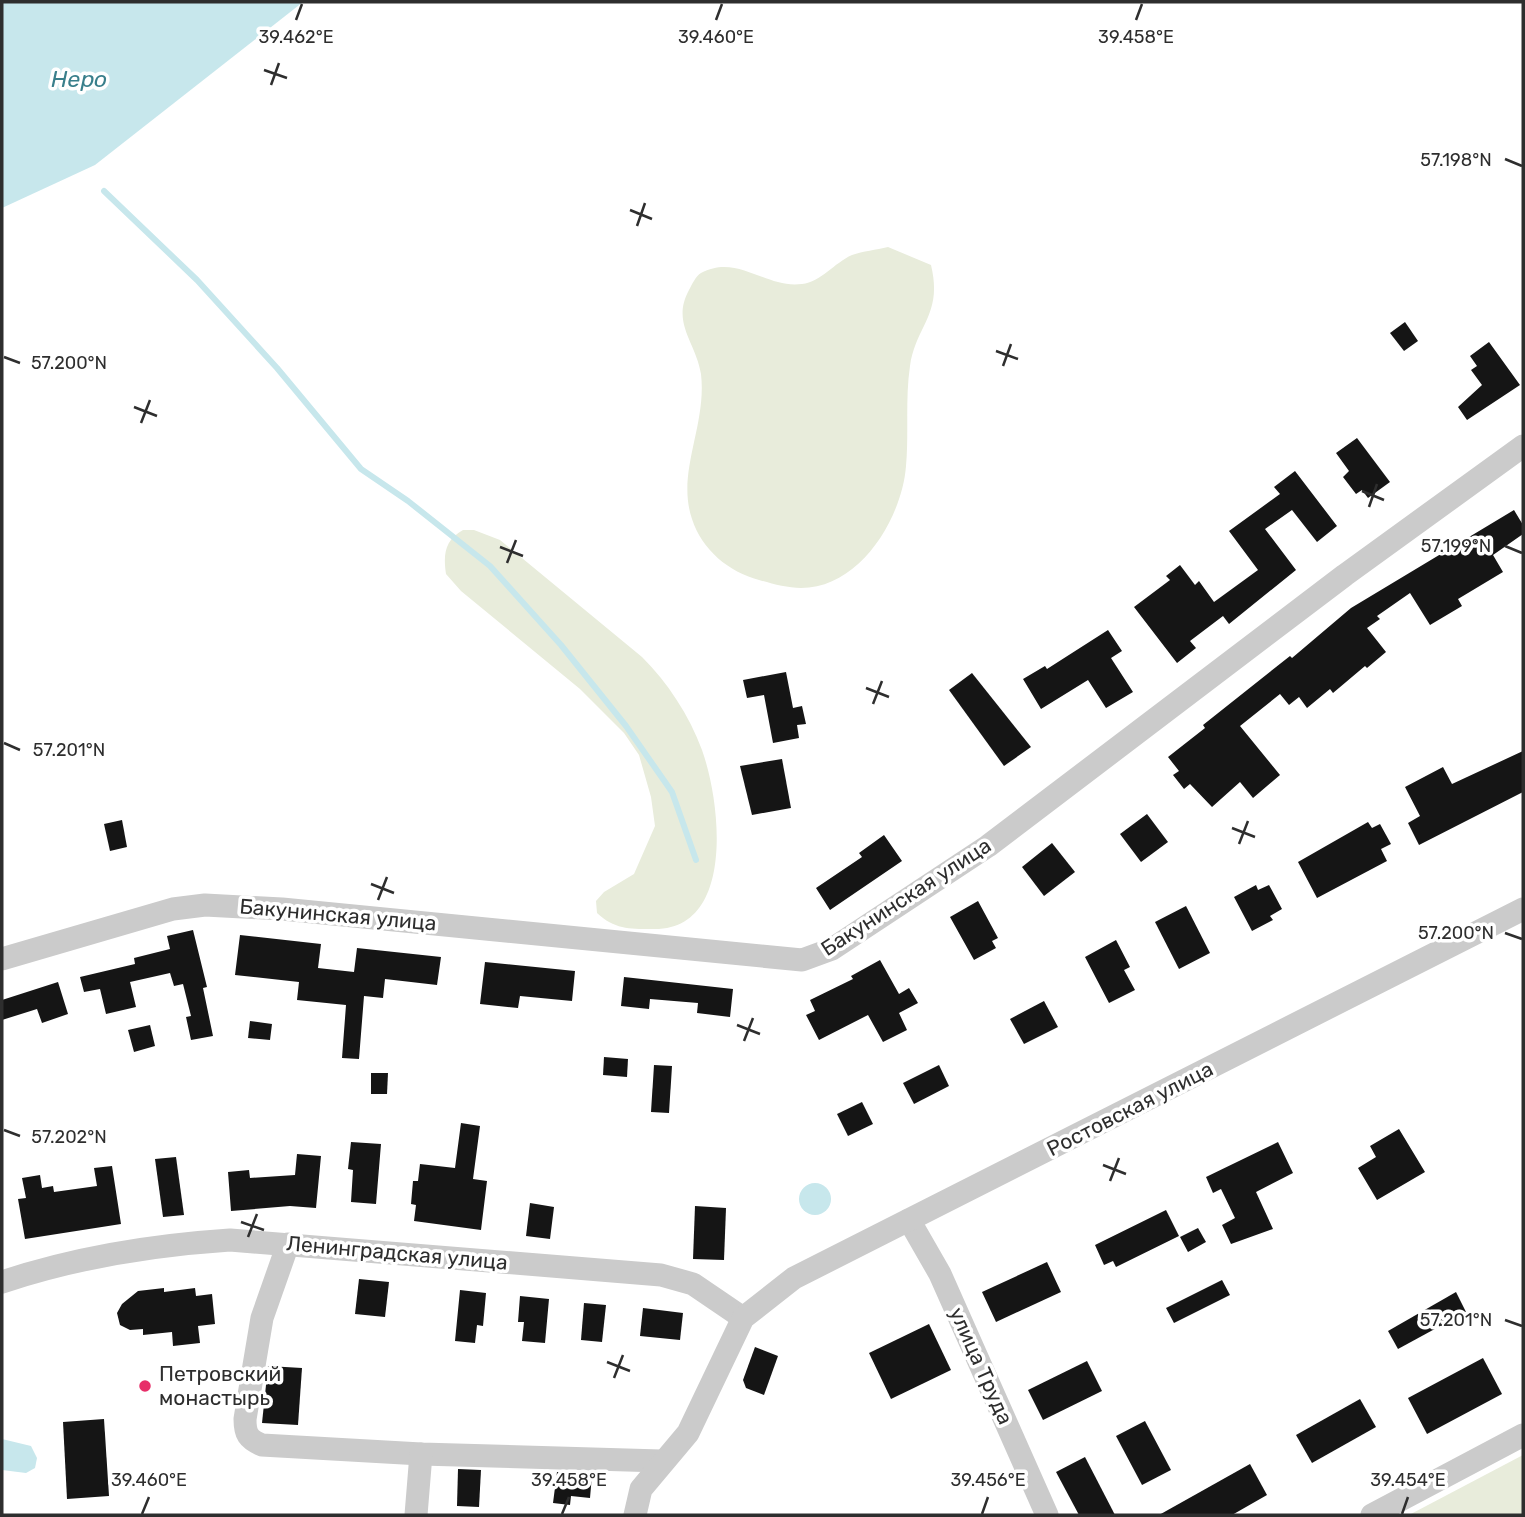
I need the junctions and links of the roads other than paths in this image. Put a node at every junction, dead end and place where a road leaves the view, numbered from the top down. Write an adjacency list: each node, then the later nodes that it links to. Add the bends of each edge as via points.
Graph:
1 (1523, 446): 3 (street, Бакунинская улица, via 988,846 832,948 802,960 205,905 145,915)
2 (1523, 909): 4 (street, Ростовская улица)
3 (2, 959)
4 (909, 1220): 7 (street, Ростовская улица, via 794,1278); 13 (street, улица Труда, via 940,1274)
5 (288, 1244): 6 (street, Ленинградская улица, via 230,1240 174,1244); 7 (street, Ленинградская улица, via 661,1275 693,1284); 9 (street, via 262,1318 245,1419 248,1437 262,1445)
6 (2, 1282)
7 (743, 1318): 10 (street, via 688,1433)
8 (1523, 1435): 14 (street)
9 (421, 1454): 10 (street); 11 (street)
10 (662, 1461): 12 (street, via 641,1489)
11 (416, 1515)
12 (635, 1515)
13 (1047, 1515)
14 (1372, 1515)

